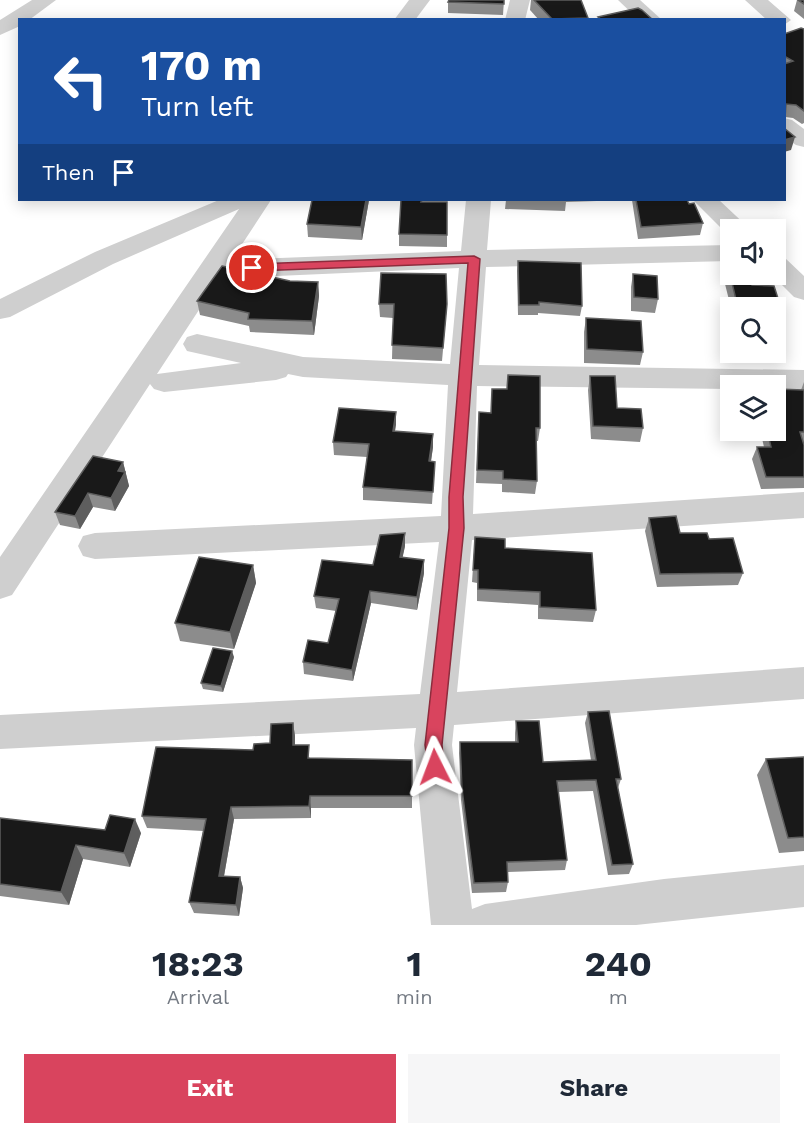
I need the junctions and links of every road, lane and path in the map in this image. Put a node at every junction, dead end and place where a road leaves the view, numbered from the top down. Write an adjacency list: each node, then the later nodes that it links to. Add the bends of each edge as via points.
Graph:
1 (46, 0): 10 (street)
2 (420, 0): 6 (street)
3 (520, 0): 7 (street)
4 (628, 0): 8 (street)
5 (755, 0): 9 (street)
6 (406, 18)
7 (516, 18)
8 (650, 18)
9 (779, 18)
10 (0, 29)
11 (786, 126): 12 (street)
12 (804, 140)
13 (237, 201): 23 (street, via 104,258)
14 (257, 201): 32 (street)
15 (478, 201): 19 (street)
16 (706, 201): 17 (street)
17 (726, 219)
18 (720, 253): 19 (street)
19 (474, 259): 20 (street); 26 (street)
20 (252, 268)
21 (786, 274): 22 (street)
22 (804, 291)
23 (0, 310)
24 (197, 344): 25 (street)
25 (303, 367): 26 (street); 28 (street)
26 (464, 375): 27 (street); 30 (street)
27 (804, 380)
28 (164, 382)
29 (804, 505): 30 (street)
30 (457, 528): 31 (street); 34 (street)
31 (95, 546)
32 (0, 585)
33 (804, 683): 34 (street)
34 (437, 710): 35 (street); 37 (street, via 433,745)
35 (0, 732)
36 (804, 886): 38 (street, via 664,900)
37 (452, 925)
38 (485, 925)

